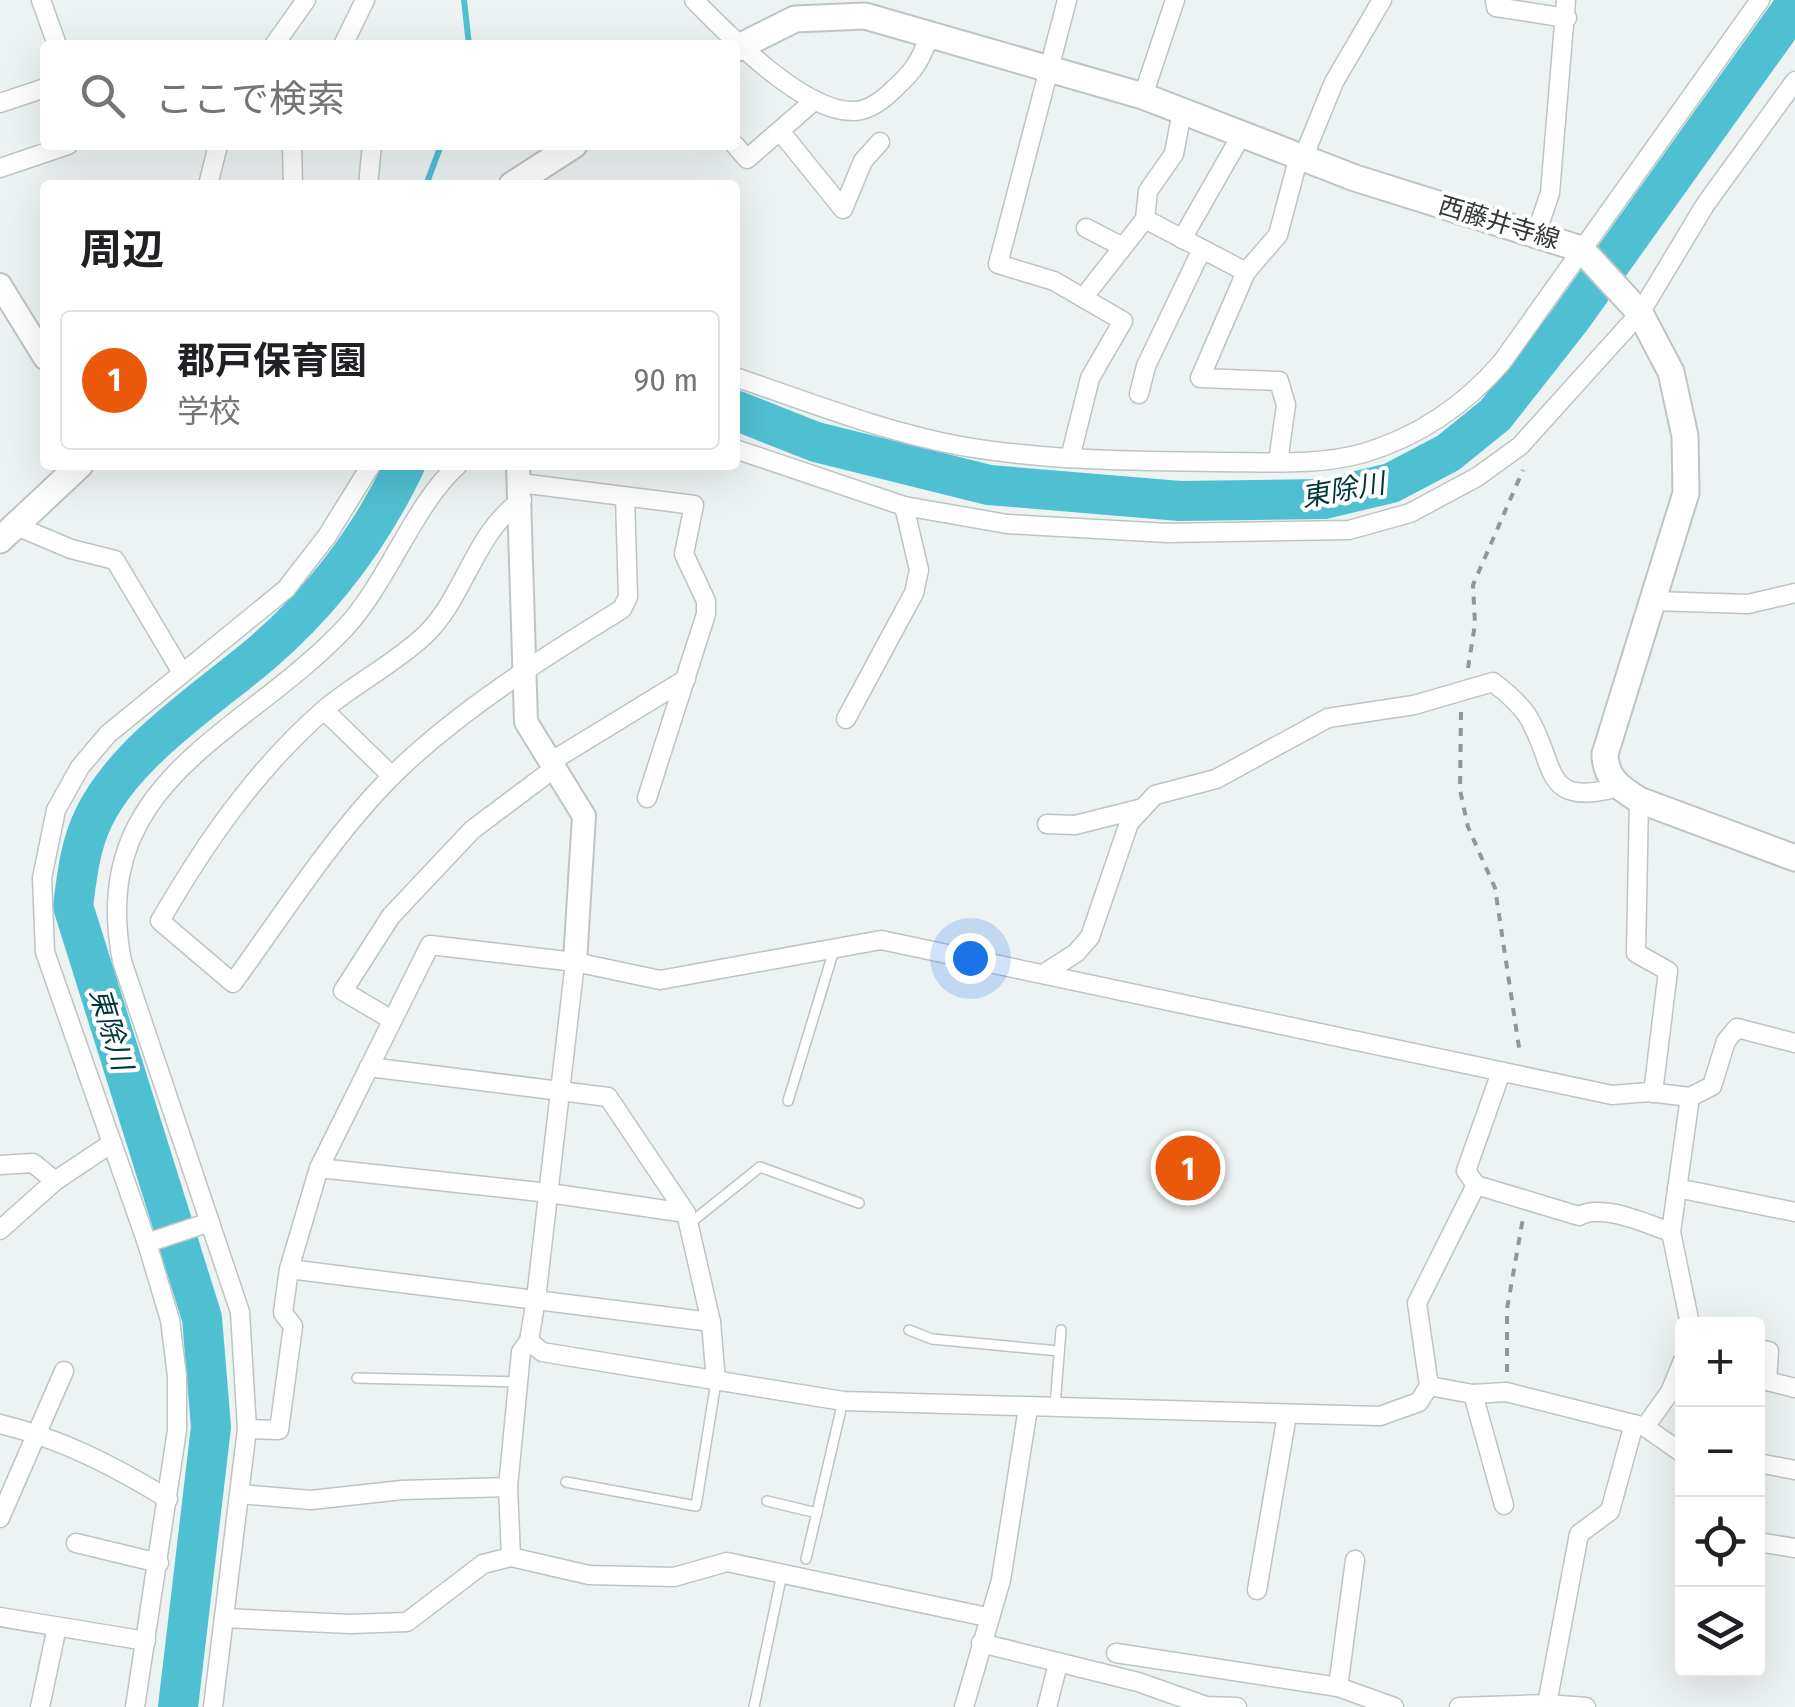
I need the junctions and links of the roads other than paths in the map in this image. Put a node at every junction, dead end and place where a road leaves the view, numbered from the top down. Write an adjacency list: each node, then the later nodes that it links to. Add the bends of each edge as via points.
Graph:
1 (41, 0): 13 (street)
2 (306, 0): 14 (street)
3 (365, 0): 15 (street)
4 (694, 0): 16 (street)
5 (1067, 0): 19 (street)
6 (1175, 0): 22 (street)
7 (1382, 0): 35 (street, via 1334,82)
8 (1495, 0): 11 (street, via 1496,7)
9 (1760, 0): 46 (street)
10 (869, 8): 12 (main road, 西藤井寺線); 17 (main road, 西藤井寺線, via 795,19)
11 (1566, 9): 43 (street, via 1550,193)
12 (930, 32): 19 (main road, 西藤井寺線); 23 (street, via 921,64 882,101 845,111)
13 (55, 40)
14 (278, 40)
15 (345, 40)
16 (731, 40)
17 (740, 46)
18 (740, 49): 23 (street)
19 (1050, 68): 22 (main road, 西藤井寺線); 50 (street, via 998,264 1054,280)
20 (1795, 80): 51 (street)
21 (40, 90): 24 (street)
22 (1142, 96): 25 (main road, 西藤井寺線)
23 (815, 100): 26 (street)
24 (0, 103)
25 (1182, 111): 27 (main road, 西藤井寺線); 41 (street, via 1174,154 1148,191)
26 (780, 131): 28 (street, via 843,209); 34 (street, via 748,159)
27 (1242, 134): 35 (main road, 西藤井寺線); 44 (street)
28 (880, 142)
29 (53, 150): 36 (street)
30 (217, 150): 37 (street)
31 (292, 150): 38 (street)
32 (372, 150): 39 (street)
33 (566, 150): 40 (main road)
34 (739, 150)
35 (1301, 157): 43 (main road, 西藤井寺線); 48 (street, via 1278,235)
36 (0, 168)
37 (209, 180)
38 (293, 180)
39 (368, 180)
40 (520, 180)
41 (1145, 218): 44 (street); 45 (street)
42 (1086, 228): 45 (street)
43 (1536, 234): 46 (main road, 西藤井寺線)
44 (1182, 238): 47 (street)
45 (1123, 247): 50 (street)
46 (1581, 248): 51 (main road, 西藤井寺線); 57 (street, via 1502,362 1448,414 1362,454)
47 (1202, 249): 48 (street); 54 (street)
48 (1246, 272): 57 (street, via 1200,378 1279,382 1286,405)
49 (0, 284): 52 (street)
50 (1083, 298): 56 (street, via 1123,321 1090,378)
51 (1634, 304): 63 (street, via 1528,436 1477,477 1410,513 1349,530 1168,533 1007,524); 66 (main road, 西藤井寺線, via 1671,372 1685,436 1686,493)
52 (40, 350)
53 (740, 380): 56 (street, via 958,445)
54 (1139, 394)
55 (740, 451): 63 (street)
56 (1070, 458): 57 (street)
57 (1278, 462)
58 (75, 470): 64 (main road)
59 (368, 470): 68 (street, via 286,589)
60 (455, 470): 100 (street, via 346,627 163,785 126,844 114,918 122,961)
61 (520, 483): 62 (street); 67 (street); 70 (street, via 426,634)
62 (625, 496): 67 (street, via 628,597 622,610); 69 (street, via 694,505 684,554 706,614)
63 (904, 506): 71 (street, via 919,570 914,593)
64 (7, 532): 68 (street, via 115,560)
65 (1795, 593): 66 (street, via 1748,604)
66 (1654, 601): 74 (main road, 西藤井寺線, via 1605,754 1605,767)
67 (525, 668): 72 (street, via 526,722); 73 (street)
68 (181, 671): 90 (street, via 80,767 56,810 42,878 45,952)
69 (686, 679): 72 (street); 75 (street)
70 (324, 710): 73 (street); 73 (street, via 203,846 160,921 233,984)
71 (846, 719)
72 (554, 764): 80 (street, via 584,816); 82 (street, via 472,830 390,916 342,991)
73 (392, 776)
74 (1629, 794): 76 (street, via 1572,792 1557,784 1529,718 1493,682 1462,694 1328,718 1216,778 1155,795); 78 (main road); 87 (street, via 1636,953 1668,971)
75 (648, 798)
76 (1138, 809): 77 (street, via 1074,825); 81 (street, via 1090,936)
77 (1048, 824)
78 (1795, 858)
79 (834, 948): 80 (street, via 660,980); 81 (street, via 881,940); 89 (lane)
80 (576, 962): 82 (street, via 430,945); 86 (street)
81 (1042, 974): 85 (street)
82 (392, 1020): 84 (street)
83 (1794, 1039): 88 (street, via 1737,1028 1712,1086)
84 (369, 1067): 86 (street); 92 (street)
85 (1500, 1072): 87 (street, via 1612,1095); 94 (street, via 1466,1171)
86 (562, 1092): 96 (street); 99 (street, via 608,1097)
87 (1653, 1093): 88 (street)
88 (1690, 1098): 95 (street)
89 (788, 1101)
90 (112, 1143): 93 (street); 103 (street)
91 (0, 1165): 93 (street, via 33,1163)
92 (319, 1168): 96 (street); 104 (street)
93 (54, 1180): 101 (street)
94 (1476, 1186): 102 (street, via 1579,1216 1602,1212); 118 (street, via 1417,1303)
95 (1678, 1188): 98 (street); 102 (street)
96 (549, 1192): 99 (street); 105 (street)
97 (860, 1203): 99 (lane, via 760,1167)
98 (1795, 1212)
99 (687, 1218): 107 (street)
100 (205, 1224): 103 (street); 127 (street, via 240,1312)
101 (0, 1230)
102 (1671, 1232): 106 (street)
103 (152, 1242): 135 (street, via 177,1376)
104 (288, 1269): 105 (street); 127 (street, via 284,1313 293,1326 279,1430)
105 (536, 1300): 107 (street); 110 (street)
106 (1689, 1317)
107 (712, 1322): 117 (street)
108 (910, 1330): 112 (lane, via 932,1339)
109 (1061, 1330): 112 (lane)
110 (530, 1342): 116 (street, via 521,1352); 117 (street, via 542,1352)
111 (1765, 1350): 119 (street, via 1767,1381)
112 (1060, 1351): 123 (lane)
113 (64, 1371): 128 (street)
114 (357, 1378): 116 (lane)
115 (1675, 1380): 126 (street)
116 (518, 1382): 133 (street)
117 (716, 1382): 121 (street); 132 (lane, via 696,1506)
118 (1429, 1386): 120 (street); 124 (street, via 1418,1402 1380,1416)
119 (1795, 1388)
120 (1474, 1394): 126 (street, via 1506,1392); 137 (street)
121 (843, 1401): 122 (street); 138 (lane)
122 (1028, 1408): 123 (street); 150 (street, via 1001,1580)
123 (1055, 1409): 124 (street)
124 (1287, 1415): 148 (street)
125 (0, 1424): 128 (street)
126 (1639, 1426): 129 (street); 158 (street, via 1610,1511 1578,1534)
127 (248, 1429): 134 (street)
128 (37, 1433): 135 (street, via 111,1464); 139 (street)
129 (1675, 1448)
130 (1765, 1464): 131 (street)
131 (1795, 1470)
132 (566, 1482)
133 (508, 1487): 134 (street, via 311,1500); 143 (street)
134 (240, 1494): 151 (street)
135 (168, 1499): 146 (street)
136 (767, 1500): 138 (lane)
137 (1504, 1504)
138 (817, 1513): 144 (lane)
139 (0, 1518)
140 (76, 1543): 146 (street)
141 (1765, 1543): 142 (street)
142 (1795, 1548)
143 (511, 1557): 147 (street, via 589,1574 674,1577 728,1562); 151 (street, via 483,1564 406,1622)
144 (806, 1559)
145 (1355, 1560): 157 (street)
146 (159, 1563): 153 (street)
147 (782, 1574): 150 (street); 163 (lane)
148 (1258, 1590)
149 (0, 1616): 152 (street)
150 (988, 1616): 154 (street)
151 (224, 1618): 162 (street)
152 (57, 1627): 153 (street); 160 (street)
153 (146, 1641): 161 (street)
154 (981, 1643): 156 (street); 164 (street)
155 (1116, 1653): 157 (street)
156 (1058, 1664): 159 (street); 165 (street)
157 (1338, 1686): 167 (street)
158 (1547, 1704): 168 (street); 169 (street)
159 (1206, 1706): 166 (street)
160 (40, 1707)
161 (134, 1707)
162 (212, 1707)
163 (754, 1707)
164 (964, 1707)
165 (1047, 1707)
166 (1237, 1707)
167 (1394, 1707)
168 (1458, 1707)
169 (1586, 1707)

